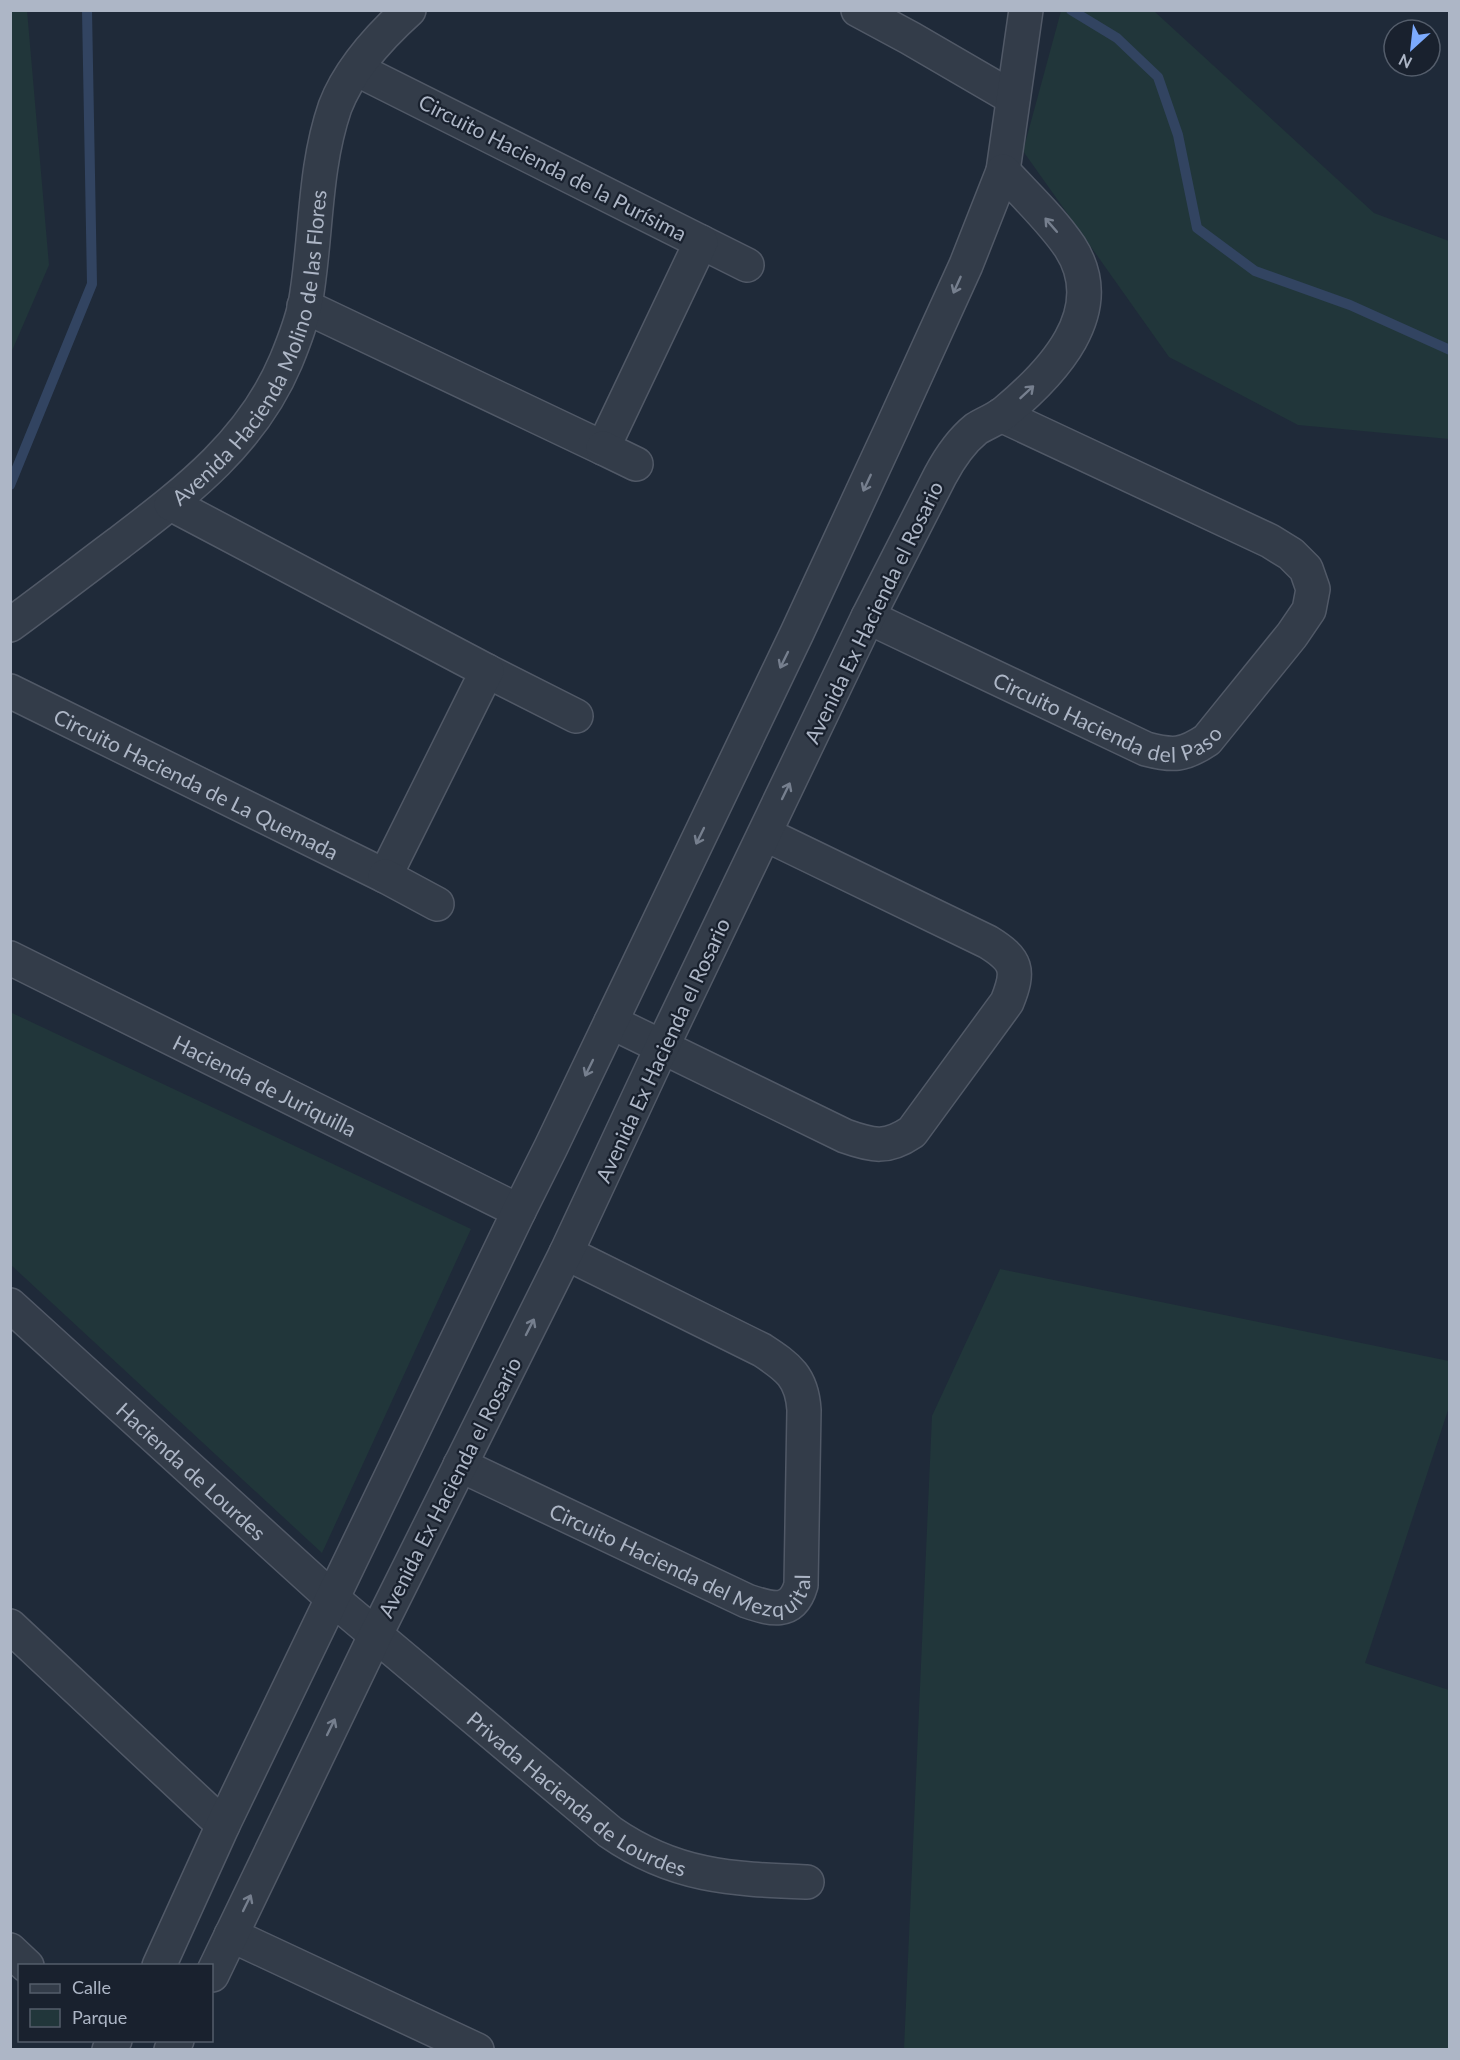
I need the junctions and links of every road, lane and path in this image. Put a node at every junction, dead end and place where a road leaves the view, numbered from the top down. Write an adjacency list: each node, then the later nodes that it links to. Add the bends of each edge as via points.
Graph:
1 (409, 10): 4 (street, Avenida Hacienda Molino de las Flores, via 387,30)
2 (858, 10): 5 (street)
3 (1024, 25): 5 (street)
4 (356, 69): 7 (street, Circuito Hacienda de la Purísima); 9 (street, Avenida Hacienda Molino de las Flores, via 336,105 326,139)
5 (1013, 98): 6 (street)
6 (1004, 171): 10 (street, Avenida Ex Hacienda el Rosario, one-way to 6, via 1050,368 1073,337 1083,311 1085,289 1071,248); 23 (street, one-way to 23, via 886,441)
7 (701, 242): 8 (street); 11 (street, Circuito Hacienda de la Purísima)
8 (747, 265)
9 (304, 306): 11 (street); 13 (street, Avenida Hacienda Molino de las Flores, via 286,361 264,405 234,445)
10 (1001, 415): 14 (street, Avenida Ex Hacienda el Rosario, via 977,429 951,456); 14 (street, Circuito Hacienda del Paso, via 1291,554 1306,569 1312,589 1309,610 1207,740 1179,754 1146,749)
11 (603, 448): 12 (street)
12 (636, 464)
13 (171, 504): 15 (street, Avenida Hacienda Molino de las Flores); 16 (street)
14 (868, 617): 19 (street, Avenida Ex Hacienda el Rosario, one-way to 14)
15 (10, 625)
16 (487, 671): 18 (street); 20 (street)
17 (10, 691): 20 (street, Circuito Hacienda de La Quemada)
18 (576, 716)
19 (765, 834): 24 (street, Avenida Ex Hacienda el Rosario); 24 (street, via 1000,949 1011,958 1015,971 1007,1002 912,1132 883,1145 845,1136)
20 (385, 876): 21 (street, Circuito Hacienda de La Quemada)
21 (437, 904)
22 (10, 958): 25 (street, Hacienda de Juriquilla)
23 (611, 1022): 24 (street); 25 (street, one-way to 25)
24 (662, 1047): 26 (street, Avenida Ex Hacienda el Rosario)
25 (519, 1211): 29 (street)
26 (566, 1253): 28 (street, Avenida Ex Hacienda el Rosario, one-way to 26); 28 (street, Circuito Hacienda del Mezquital, via 762,1350 794,1374 804,1410 801,1585 796,1599 783,1608 747,1601)
27 (10, 1305): 29 (street, Hacienda de Lourdes)
28 (460, 1465): 31 (street, Avenida Ex Hacienda el Rosario)
29 (333, 1599): 31 (street, Hacienda de Lourdes); 32 (street)
30 (10, 1626): 32 (street)
31 (375, 1636): 33 (street, Privada Hacienda de Lourdes, via 582,1810 634,1848 699,1873 742,1880); 34 (street, Avenida Ex Hacienda el Rosario, one-way to 31)
32 (224, 1825): 37 (street)
33 (807, 1882)
34 (231, 1935): 38 (street, Avenida Ex Hacienda el Rosario); 39 (street)
35 (10, 1950): 36 (street)
36 (26, 1964)
37 (159, 1964)
38 (213, 1973)
39 (477, 2049)

